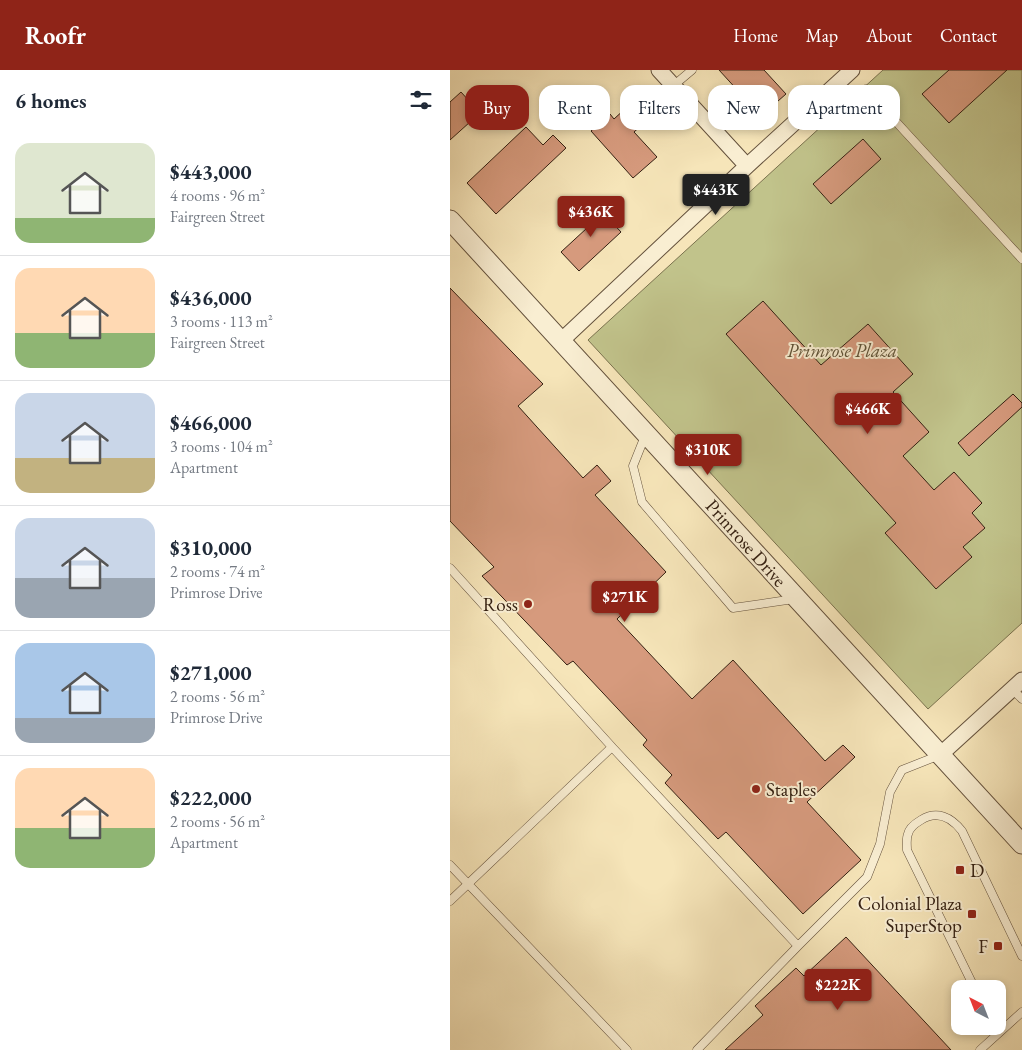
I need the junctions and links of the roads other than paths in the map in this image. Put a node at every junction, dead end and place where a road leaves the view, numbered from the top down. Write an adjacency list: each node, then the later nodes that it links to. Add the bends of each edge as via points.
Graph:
1 (659, 70): 4 (street)
2 (692, 70): 5 (lane)
3 (852, 70): 8 (street)
4 (673, 85)
5 (675, 85)
6 (698, 112): 8 (street)
7 (900, 126): 10 (lane)
8 (747, 166): 11 (street)
9 (450, 220): 11 (street, Primrose Drive)
10 (1022, 259)
11 (561, 341): 12 (street, Primrose Drive)
12 (646, 434): 14 (street, Primrose Drive); 14 (lane, via 633,466 642,502 733,608)
13 (450, 568): 16 (lane)
14 (796, 598): 17 (street, Primrose Drive)
15 (1019, 689): 17 (street)
16 (612, 747): 20 (lane); 22 (lane)
17 (940, 755): 18 (street, Primrose Drive); 22 (lane, via 902,770 890,792 880,844 867,877)
18 (1022, 844)
19 (450, 865): 20 (lane)
20 (468, 885): 21 (lane); 28 (lane)
21 (450, 901)
22 (798, 946): 29 (lane)
23 (1022, 956): 24 (lane, via 962,831 954,820 941,815 928,816 915,823 908,834 907,850)
24 (971, 980)
25 (1022, 1012): 26 (lane)
26 (1006, 1023)
27 (992, 1035): 30 (lane)
28 (627, 1050)
29 (697, 1050)
30 (980, 1050)

